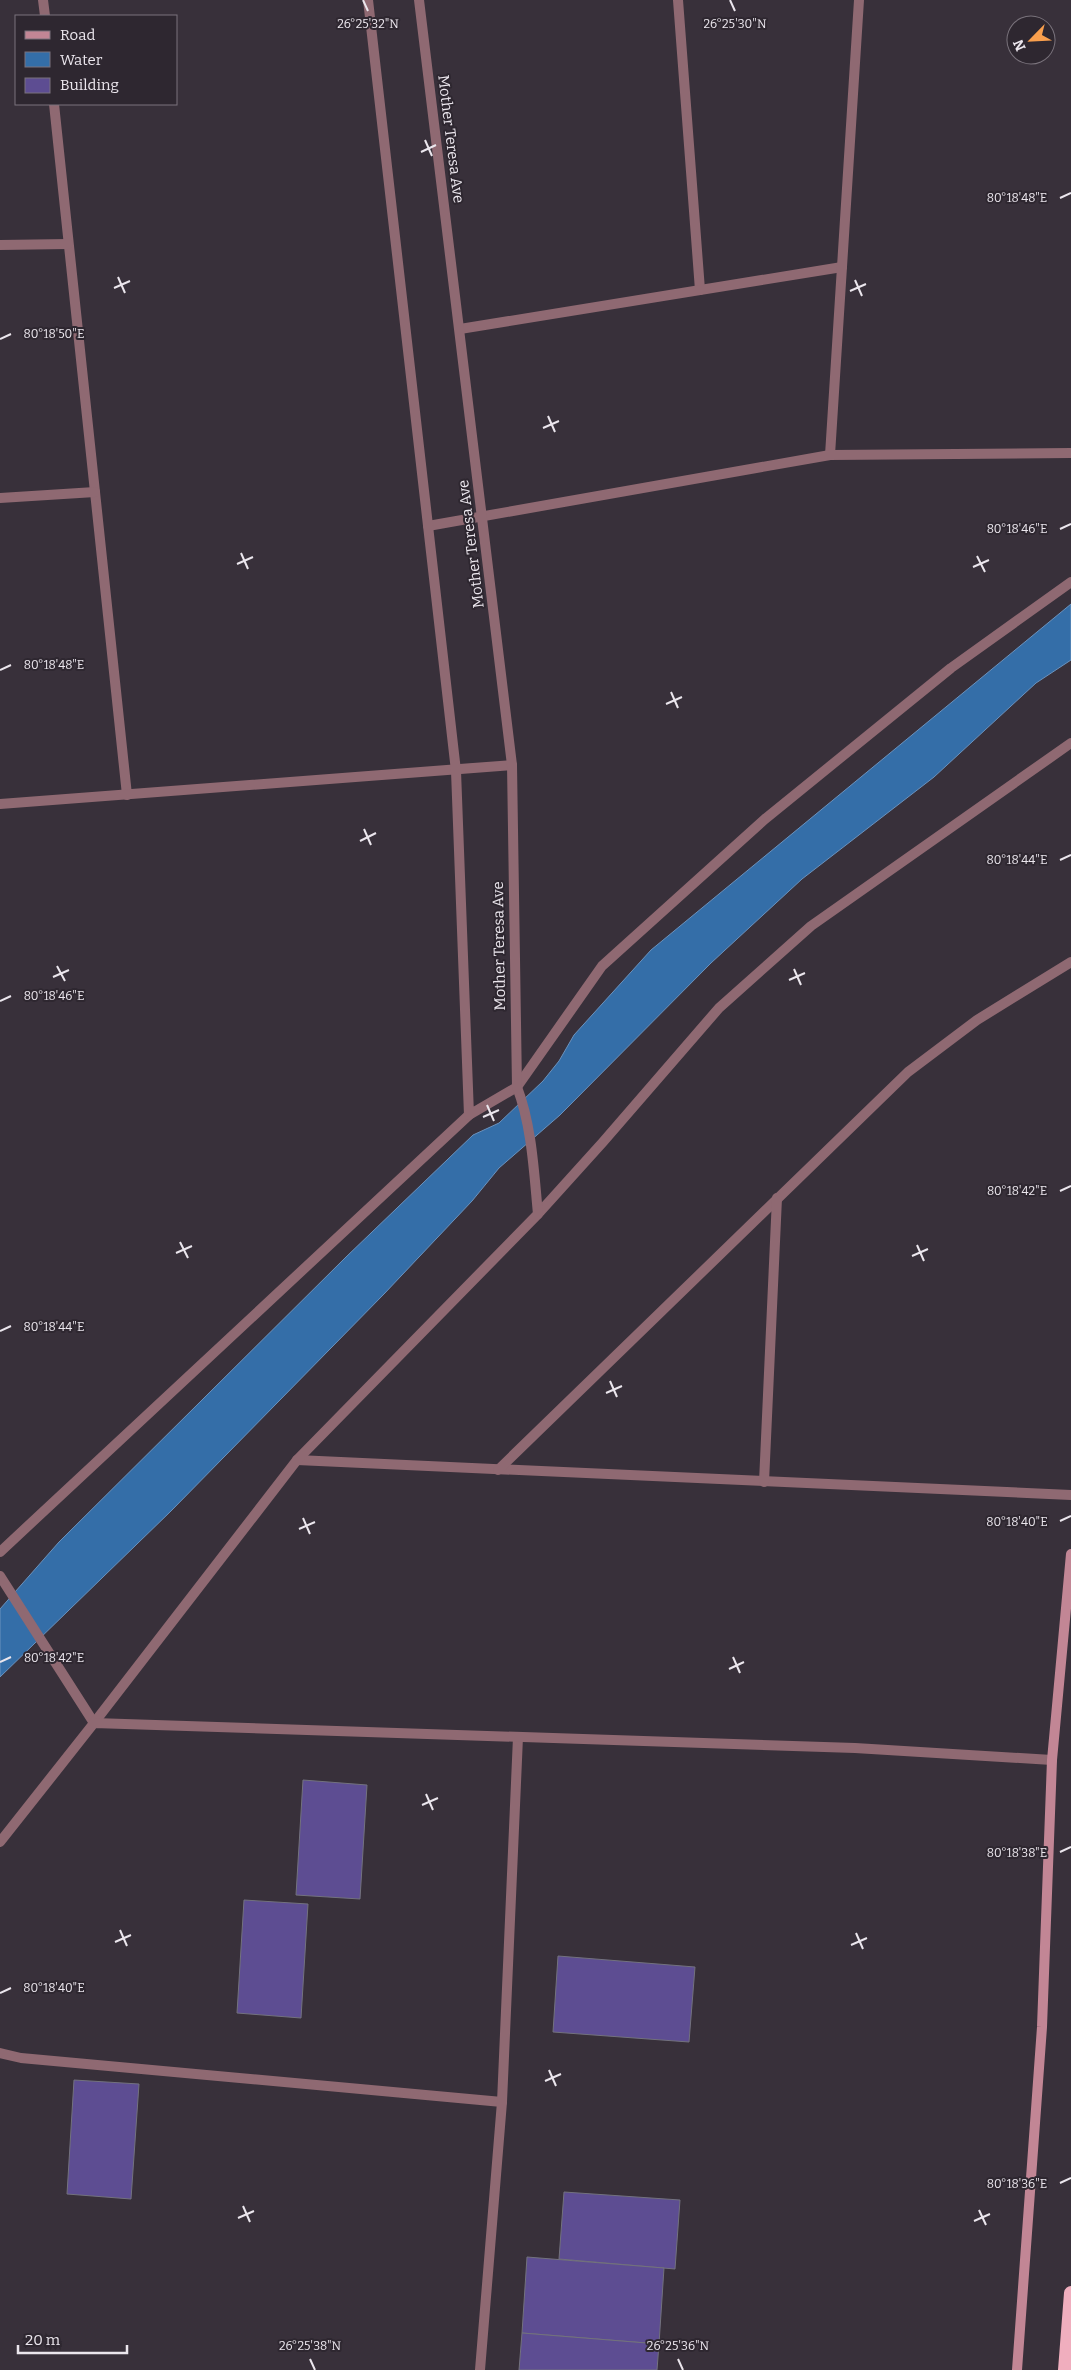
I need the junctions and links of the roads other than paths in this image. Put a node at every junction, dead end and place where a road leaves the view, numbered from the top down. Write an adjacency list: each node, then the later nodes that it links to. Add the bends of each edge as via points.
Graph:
1 (44, 0): 6 (street)
2 (368, 0): 18 (street)
3 (419, 0): 12 (street, Mother Teresa Ave)
4 (678, 0): 11 (street)
5 (860, 0): 10 (street)
6 (45, 15)
7 (54, 105): 8 (street)
8 (68, 244): 9 (street); 15 (street)
9 (0, 245)
10 (842, 267): 11 (street); 14 (street)
11 (700, 290): 12 (street)
12 (460, 329): 17 (street, Mother Teresa Ave)
13 (1071, 453): 14 (street)
14 (830, 456): 17 (street)
15 (94, 492): 16 (street); 23 (street)
16 (0, 498)
17 (483, 516): 18 (street); 21 (street, Mother Teresa Ave)
18 (428, 526): 22 (street)
19 (1071, 582): 26 (street, via 951,668 773,812 602,966)
20 (1071, 743): 29 (street, via 811,926 719,1008)
21 (512, 766): 22 (street); 26 (street, Mother Teresa Ave)
22 (456, 771): 23 (street); 27 (street)
23 (127, 795): 24 (street)
24 (0, 804)
25 (1071, 962): 28 (street, via 977,1020 908,1072)
26 (517, 1087): 27 (street); 29 (street, Mother Teresa Ave, via 535,1176)
27 (469, 1115): 34 (street)
28 (777, 1198): 31 (street); 32 (street)
29 (538, 1214): 30 (street)
30 (297, 1460): 31 (street); 37 (street)
31 (498, 1470): 32 (street)
32 (764, 1482): 33 (street)
33 (1071, 1495)
34 (0, 1552)
35 (1071, 1554): 39 (main road)
36 (0, 1576): 37 (street)
37 (94, 1723): 38 (street); 40 (street)
38 (518, 1737): 39 (street, via 856,1748); 42 (street)
39 (1052, 1760): 45 (main road, via 1042,2027)
40 (0, 1842)
41 (0, 2053): 42 (street, via 21,2058)
42 (502, 2102): 44 (street)
43 (1071, 2293): 46 (highway)
44 (480, 2370)
45 (1017, 2370)
46 (1065, 2370)

